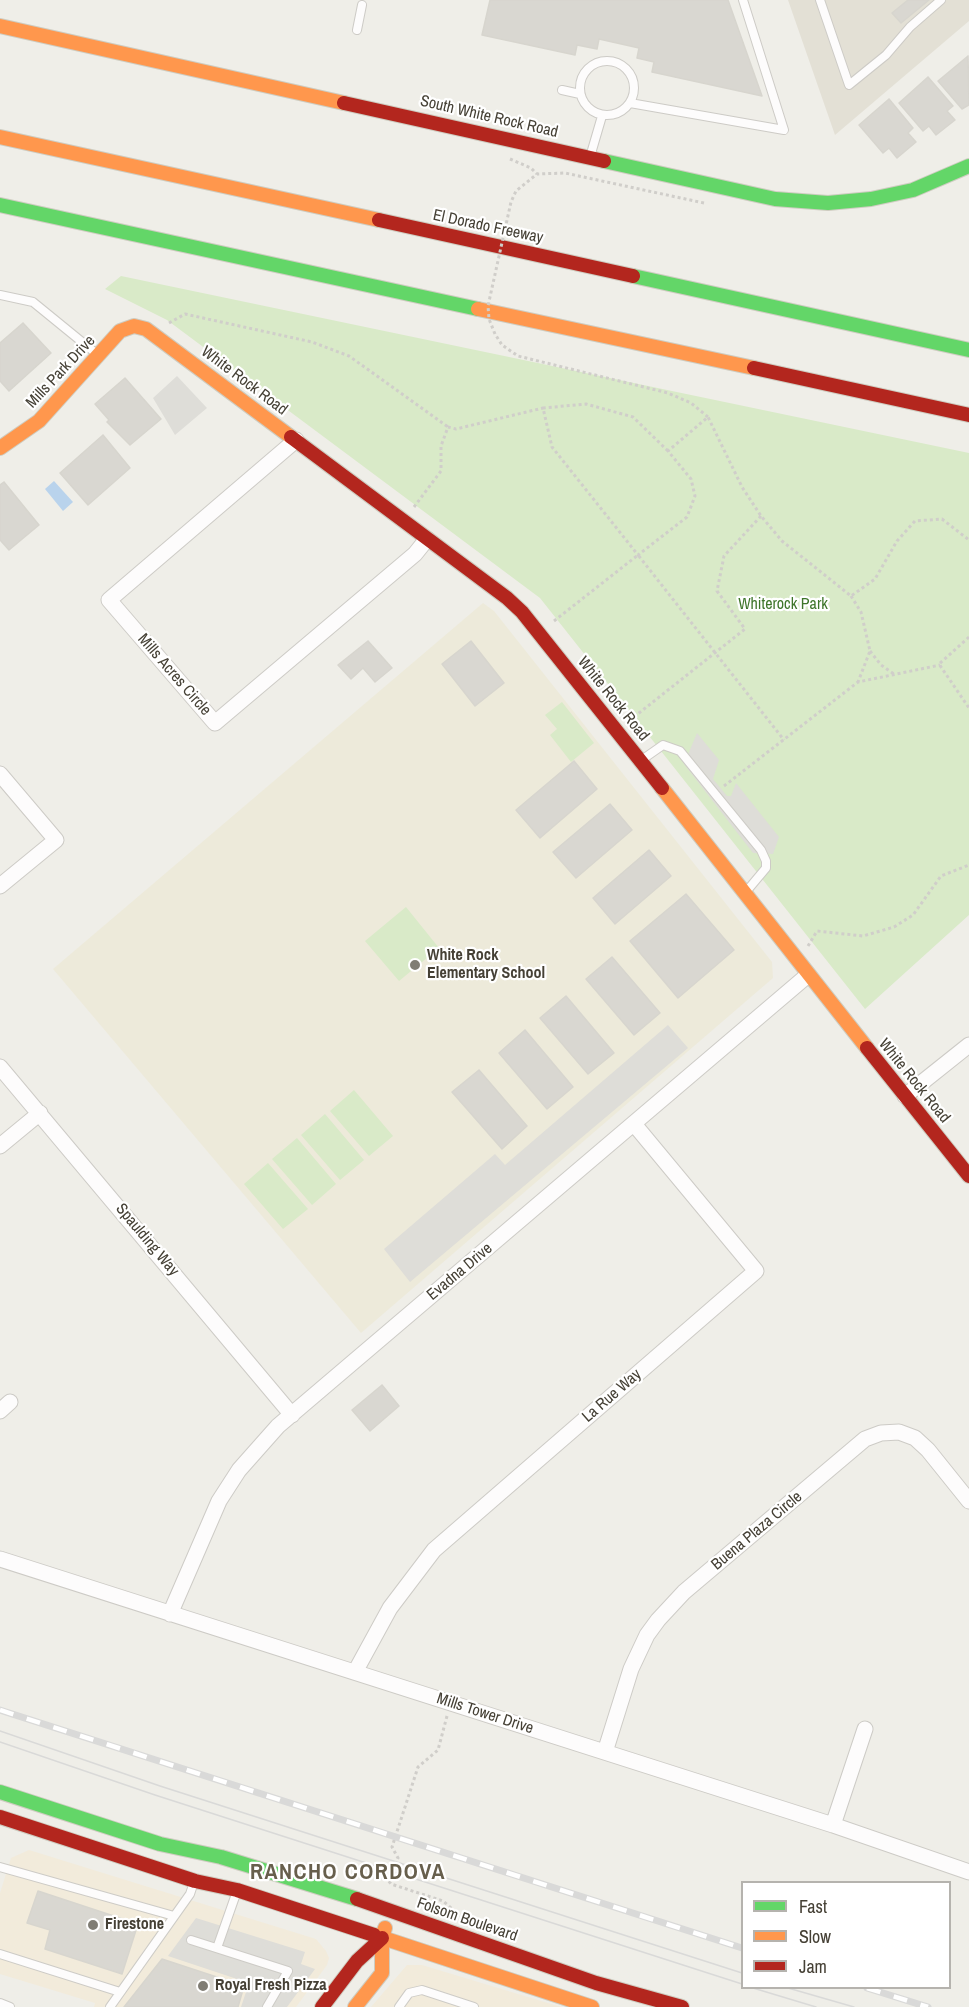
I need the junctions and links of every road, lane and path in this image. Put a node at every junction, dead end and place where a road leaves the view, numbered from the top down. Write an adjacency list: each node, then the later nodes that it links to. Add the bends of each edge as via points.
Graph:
1 (742, 0): 9 (lane, via 784,130)
2 (820, 0): 3 (lane, via 849,85 886,55 909,27)
3 (941, 0)
4 (362, 5): 6 (lane)
5 (0, 26): 13 (main road, South White Rock Road)
6 (357, 30)
7 (562, 90): 8 (lane)
8 (580, 94): 9 (lane, via 579,83 591,66 612,61 622,65 634,82); 10 (lane, via 584,104)
9 (630, 103): 10 (lane, via 623,111)
10 (602, 116): 13 (lane)
11 (0, 137): 21 (main road, El Dorado Freeway)
12 (507, 155): 15 (path)
13 (590, 157): 14 (main road, South White Rock Road, via 775,199 817,202 892,195 933,183)
14 (969, 166)
15 (537, 174): 16 (path, bridge, via 565,173); 25 (path, bridge, via 516,191 510,202 488,306 489,320 502,345 533,361 668,393 691,403)
16 (704, 203)
17 (0, 205): 24 (main road)
18 (0, 295): 22 (lane, via 33,302)
19 (168, 324): 26 (path, via 184,314 312,342 349,356)
20 (146, 329): 22 (main road, Mills Park Drive, via 134,326 120,331); 27 (main road, White Rock Road)
21 (969, 350)
22 (99, 356): 28 (main road, Mills Park Drive, via 39,421)
23 (543, 408): 26 (path); 29 (path, via 586,404 633,417); 34 (path, via 552,447)
24 (969, 415)
25 (708, 417): 29 (path); 31 (path)
26 (448, 428): 30 (path, via 441,446 441,471)
27 (296, 440): 32 (main road, White Rock Road); 32 (street, Mills Acres Circle, via 109,600 215,723 415,554)
28 (0, 448)
29 (668, 451): 34 (path, via 692,479 694,496 687,517)
30 (414, 507)
31 (760, 516): 35 (path, via 782,541); 39 (path, via 724,556 717,591 745,629)
32 (427, 539): 46 (main road, White Rock Road, via 522,612)
33 (969, 540): 35 (path, via 942,519 915,521 897,541 875,579)
34 (638, 555): 36 (path); 39 (path)
35 (851, 596): 38 (path, via 861,612)
36 (554, 621)
37 (969, 637): 40 (path)
38 (870, 651): 41 (path); 42 (path)
39 (716, 653): 44 (path); 45 (path)
40 (940, 664): 41 (path); 43 (path)
41 (894, 674): 42 (path)
42 (858, 682): 45 (path)
43 (969, 708)
44 (634, 717)
45 (784, 740): 48 (path)
46 (641, 761): 51 (main road, White Rock Road); 51 (lane, via 663,745 676,748 743,826 766,861 763,874)
47 (0, 774): 50 (street, via 56,840)
48 (723, 787)
49 (969, 865): 52 (path, via 941,876 913,915 894,927 863,936 817,931)
50 (0, 886)
51 (744, 894): 53 (main road, White Rock Road)
52 (810, 943)
53 (808, 975): 56 (main road, White Rock Road); 58 (street, Evadna Drive)
54 (969, 1045): 56 (street)
55 (0, 1067): 57 (street, Spaulding Way)
56 (905, 1096): 60 (main road, White Rock Road)
57 (40, 1113): 59 (street); 61 (street, Spaulding Way)
58 (634, 1124): 61 (street, Evadna Drive); 65 (street, La Rue Way, via 756,1271 434,1550 390,1608)
59 (0, 1146)
60 (969, 1176)
61 (292, 1415): 64 (street, Evadna Drive, via 239,1470 219,1501)
62 (969, 1501): 68 (street, Buena Plaza Circle, via 915,1438 899,1432 865,1439 684,1592 658,1620 631,1669)
63 (0, 1559): 64 (street, Mills Tower Drive)
64 (170, 1614): 65 (street, Mills Tower Drive)
65 (355, 1672): 66 (street, Mills Tower Drive)
66 (450, 1703): 68 (street, Mills Tower Drive); 75 (path, via 438,1750 418,1767 398,1826 392,1847 398,1858 382,1872)
67 (865, 1729): 71 (street)
68 (605, 1752): 71 (street, Mills Tower Drive)
69 (1, 1797): 78 (main road, Folsom Boulevard, via 160,1844 221,1857)
70 (0, 1817): 74 (main road)
71 (833, 1825): 73 (street, Mills Tower Drive)
72 (0, 1867): 79 (lane)
73 (969, 1872)
74 (195, 1881): 76 (main road); 79 (lane)
75 (391, 1884): 77 (path); 80 (path, via 443,1901)
76 (237, 1890): 81 (main road); 83 (lane)
77 (389, 1892)
78 (392, 1911): 81 (main road); 95 (main road, Folsom Boulevard, via 596,1983)
79 (174, 1916): 85 (lane)
80 (460, 1916)
81 (381, 1938): 90 (main road, via 357,1961); 91 (main road, via 382,1973); 94 (main road)
82 (190, 1940): 83 (lane)
83 (217, 1948): 89 (lane, via 288,1971)
84 (0, 1954): 85 (lane)
85 (120, 1992): 88 (lane)
86 (0, 2003): 87 (lane)
87 (10, 2007)
88 (110, 2007)
89 (267, 2007)
90 (322, 2007)
91 (355, 2007)
92 (399, 2007): 93 (lane, via 409,1993 422,1990)
93 (474, 2007)
94 (591, 2007)
95 (682, 2007)

